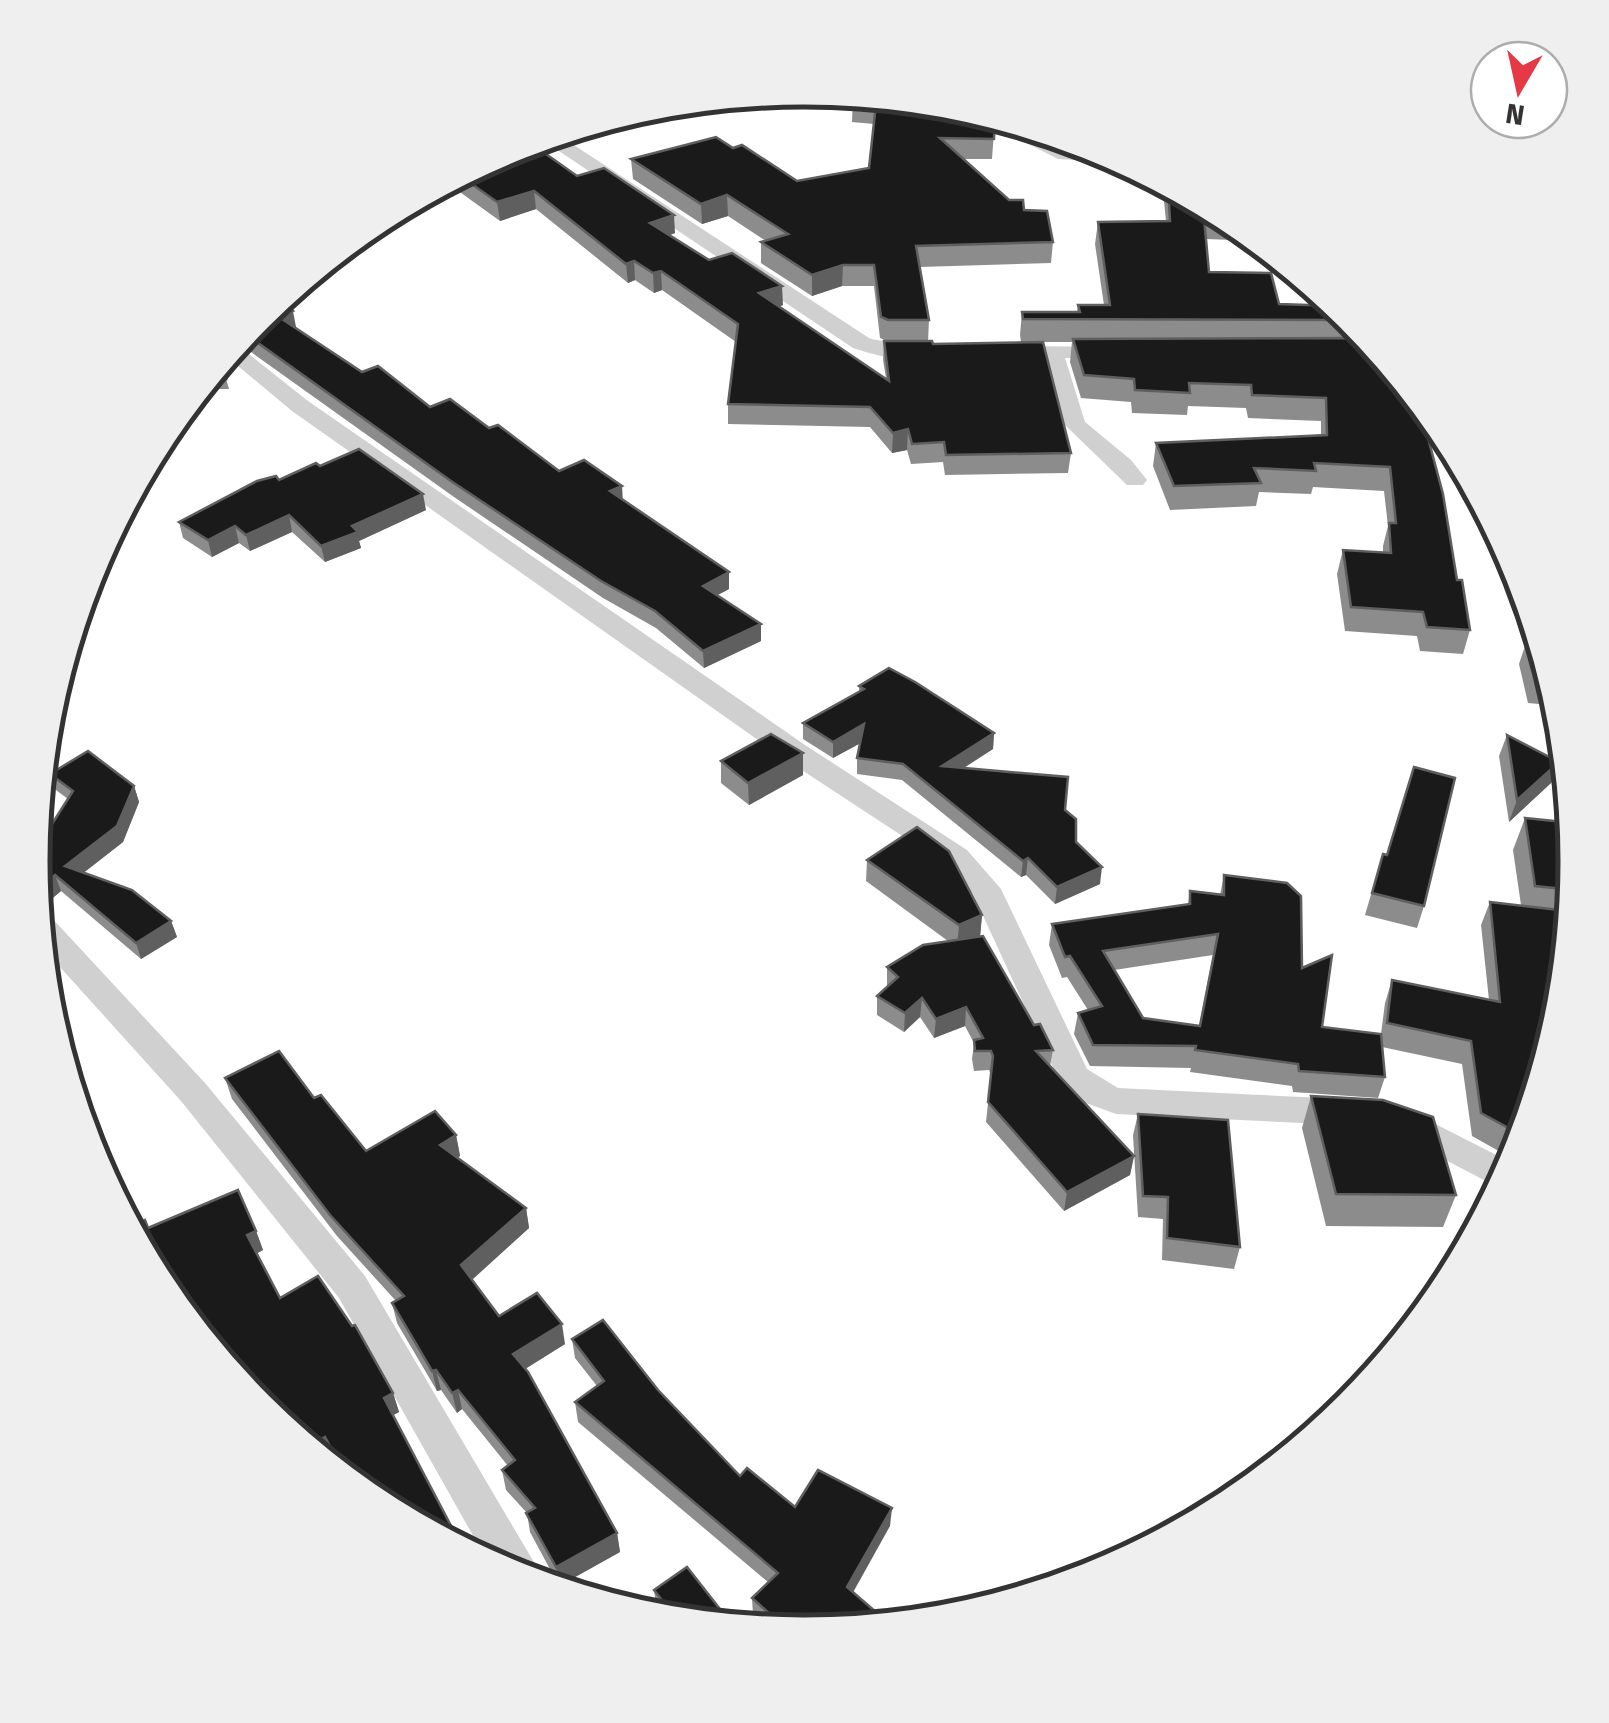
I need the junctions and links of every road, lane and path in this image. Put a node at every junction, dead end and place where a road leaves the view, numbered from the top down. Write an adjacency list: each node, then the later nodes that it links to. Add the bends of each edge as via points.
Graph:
1 (564, 146): 4 (street, via 861,344)
2 (1046, 147): 3 (street)
3 (1073, 157)
4 (941, 351)
5 (978, 352): 6 (street)
6 (1053, 352): 7 (street); 9 (street, via 1080,432 1122,460)
7 (1130, 352)
8 (242, 358): 11 (street, via 314,416 956,857 986,889 1074,1078 1095,1093 1116,1100 1373,1114 1422,1129)
9 (1134, 480)
10 (54, 941): 12 (street, via 193,1092 352,1287)
11 (1493, 1169)
12 (506, 1555)

